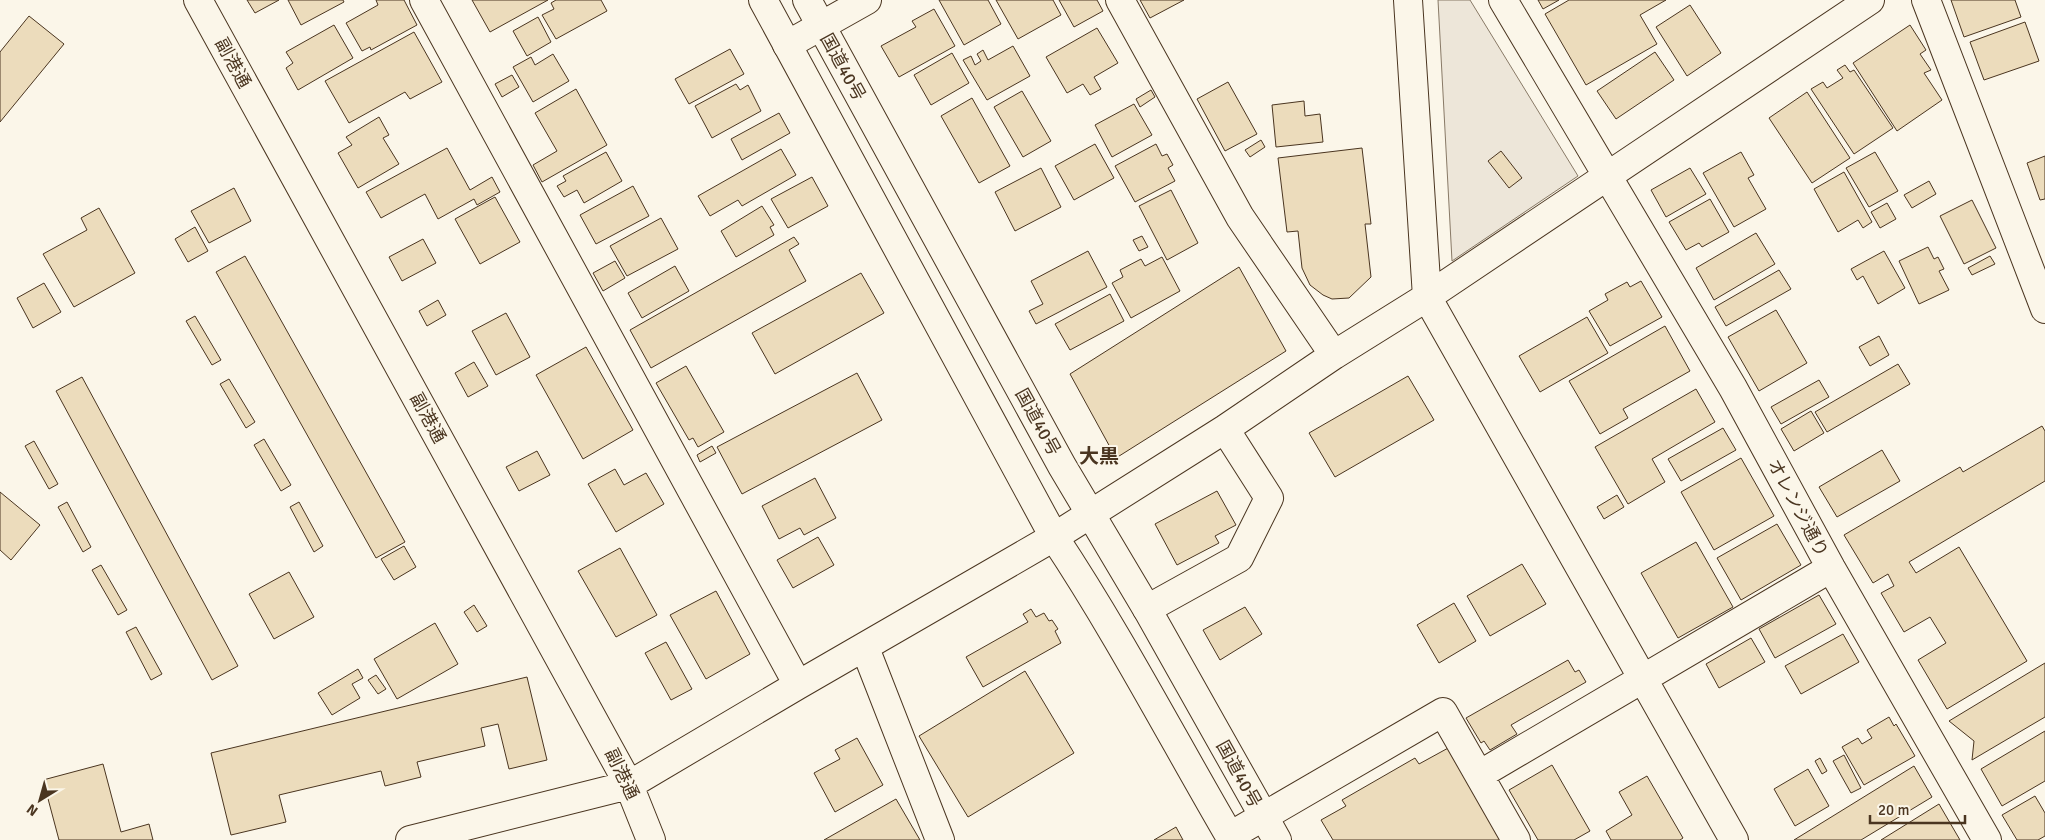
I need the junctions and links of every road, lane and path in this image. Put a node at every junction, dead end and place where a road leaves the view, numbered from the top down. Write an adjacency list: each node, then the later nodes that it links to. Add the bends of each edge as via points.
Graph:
1 (198, 0): 27 (main road, 副港通)
2 (424, 0): 25 (main road)
3 (763, 0): 13 (main road)
4 (807, 0): 12 (main road, 国道40号)
5 (867, 0): 12 (main road)
6 (1120, 0): 17 (main road, via 1240,216)
7 (1408, 0): 15 (main road)
8 (1503, 0): 14 (main road, オレンジ通り)
9 (1870, 0): 11 (main road)
10 (1926, 0): 16 (main road)
11 (1836, 9): 14 (main road)
12 (820, 25): 13 (main road); 19 (main road, 国道40号)
13 (788, 45): 20 (main road)
14 (1607, 176): 15 (main road); 21 (main road, オレンジ通り, via 1733,388)
15 (1427, 297): 17 (main road); 24 (main road)
16 (2045, 309)
17 (1334, 355): 18 (main road)
18 (1225, 429): 19 (main road); 22 (main road, via 1269,498 1239,558)
19 (1091, 514): 20 (main road); 22 (main road, 国道40号)
20 (1054, 537): 23 (main road); 29 (main road, via 1157,706)
21 (1831, 568): 24 (main road); 35 (main road, オレンジ通り)
22 (1147, 609): 28 (main road, 国道40号)
23 (865, 648): 25 (main road); 32 (main road)
24 (1642, 679): 26 (main road); 34 (main road)
25 (798, 685): 27 (main road)
26 (1479, 775): 28 (main road, via 1443,712); 33 (main road)
27 (629, 785): 30 (main road); 31 (main road, 副港通)
28 (1270, 829): 29 (main road)
29 (1231, 838)
30 (410, 840)
31 (651, 840)
32 (940, 840)
33 (1516, 840)
34 (1734, 840)
35 (1987, 840)

